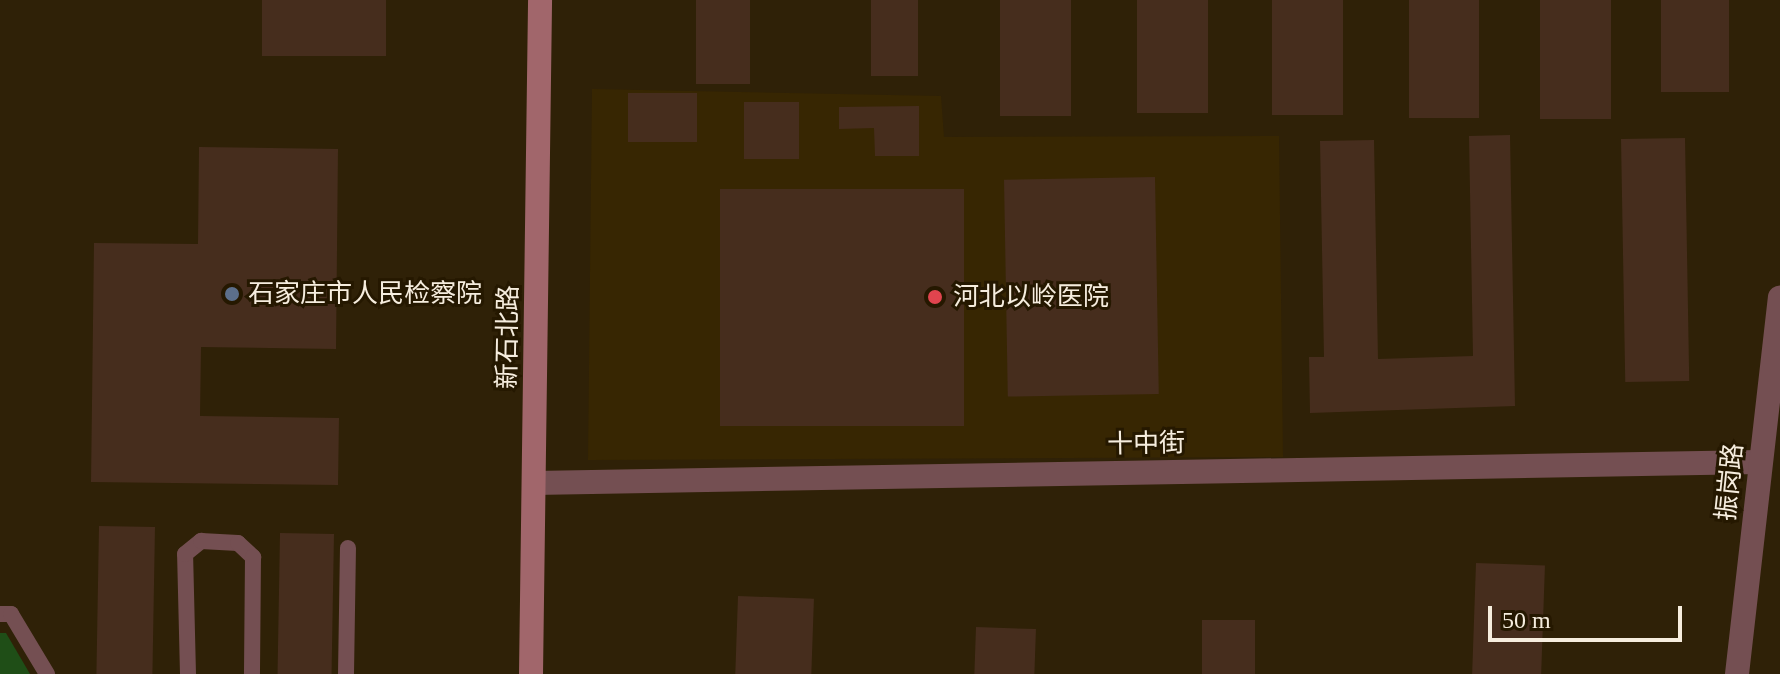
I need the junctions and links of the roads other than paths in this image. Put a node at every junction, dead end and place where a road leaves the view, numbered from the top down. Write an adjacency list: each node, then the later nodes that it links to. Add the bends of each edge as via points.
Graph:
1 (540, 0): 4 (street, 新石北路)
2 (1780, 297): 3 (street, 振岗路)
3 (1760, 462): 4 (street, 十中街); 12 (street, 振岗路)
4 (534, 483): 11 (street, 新石北路)
5 (348, 548): 10 (lane)
6 (0, 614): 7 (lane, via 11,614)
7 (47, 674)
8 (188, 674): 9 (lane, via 185,554 201,541 238,543 253,557)
9 (252, 674)
10 (346, 674)
11 (531, 674)
12 (1737, 674)

